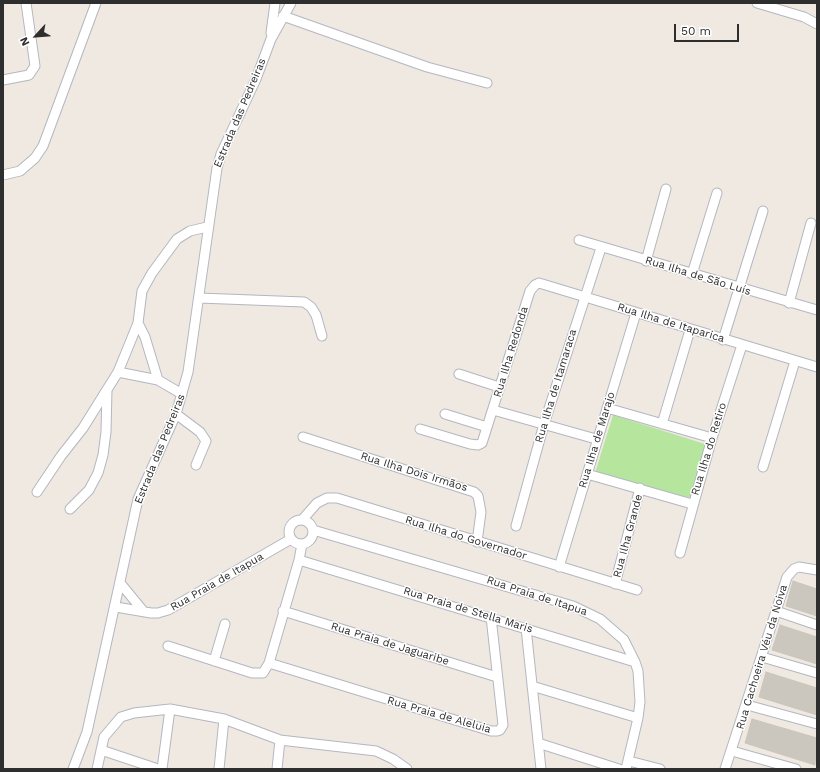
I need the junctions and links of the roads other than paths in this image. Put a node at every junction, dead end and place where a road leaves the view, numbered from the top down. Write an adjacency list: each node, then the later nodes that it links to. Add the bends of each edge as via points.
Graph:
1 (26, 3): 10 (street, via 35,66 29,75)
2 (96, 3): 12 (street, via 43,146 35,158 20,170)
3 (275, 3): 9 (street, Estrada das Pedreiras)
4 (292, 3): 7 (street, Estrada das Pedreiras)
5 (756, 3): 6 (street)
6 (783, 7): 8 (street)
7 (283, 16): 9 (street, Estrada das Pedreiras); 11 (street, via 427,67)
8 (817, 24)
9 (271, 39): 17 (street, Estrada das Pedreiras, via 256,79 221,154 212,191)
10 (3, 80)
11 (487, 84)
12 (3, 175)
13 (666, 189): 20 (street)
14 (717, 193): 21 (street)
15 (763, 211): 22 (street)
16 (811, 223): 26 (street)
17 (208, 227): 25 (street, Estrada das Pedreiras); 29 (street, via 177,239 156,267 142,291)
18 (579, 240): 19 (street, Rua Ilha de São Luís)
19 (601, 248): 20 (street, Rua Ilha de São Luís); 24 (street, Rua Ilha de Itamaraca)
20 (646, 261): 21 (street, Rua Ilha de São Luís)
21 (692, 274): 22 (street, Rua Ilha de São Luís)
22 (740, 289): 26 (street, Rua Ilha de São Luís); 32 (street)
23 (529, 294): 24 (street, Rua Ilha de Itaparica, via 533,286 539,283); 39 (street, Rua Ilha Redonda)
24 (584, 296): 28 (street, Rua Ilha de Itaparica); 46 (street, Rua Ilha de Itamaraca)
25 (199, 298): 31 (street, via 304,302 316,315); 41 (street, Estrada das Pedreiras, via 188,372)
26 (789, 303): 27 (street, Rua Ilha de São Luís)
27 (817, 310)
28 (636, 313): 30 (street, Rua Ilha de Itaparica); 42 (street, Rua Ilha de Marajo)
29 (138, 323): 36 (street); 38 (street)
30 (690, 330): 32 (street, Rua Ilha de Itaparica); 47 (street)
31 (322, 336)
32 (723, 340): 33 (street, Rua Ilha de Itaparica)
33 (742, 345): 34 (street, Rua Ilha de Itaparica); 51 (street, Rua Ilha do Retiro)
34 (795, 361): 35 (street, Rua Ilha de Itaparica); 54 (street)
35 (817, 367)
36 (118, 372): 38 (street); 40 (street)
37 (459, 374): 39 (street)
38 (158, 380): 41 (street)
39 (499, 387): 43 (street, Rua Ilha Redonda)
40 (107, 390): 57 (street, via 84,428); 59 (street, via 106,432 98,473 89,490)
41 (182, 394): 44 (street, Estrada das Pedreiras)
42 (607, 408): 47 (street); 52 (street, Rua Ilha de Marajo)
43 (493, 410): 46 (street); 49 (street, Rua Ilha Redonda)
44 (176, 414): 53 (street, via 200,432 206,441); 70 (street, Estrada das Pedreiras, via 138,500)
45 (445, 414): 49 (street)
46 (544, 424): 52 (street); 61 (street, Rua Ilha de Itamaraca)
47 (662, 424): 51 (street)
48 (420, 429): 49 (street, via 475,445 482,443)
49 (486, 431)
50 (303, 437): 64 (street, Rua Ilha Dois Irmãos, via 474,492 478,496 481,512)
51 (712, 438): 58 (street, Rua Ilha do Retiro)
52 (596, 439): 55 (street, Rua Ilha de Marajo)
53 (196, 465)
54 (763, 467)
55 (587, 474): 56 (street); 68 (street, Rua Ilha de Marajo)
56 (640, 488): 58 (street); 71 (street, Rua Ilha Grande)
57 (36, 492)
58 (692, 504): 66 (street, Rua Ilha do Retiro)
59 (70, 509)
60 (302, 520): 62 (street, via 309,523); 63 (street, via 294,521 289,528); 64 (street, Rua Ilha do Governador, via 317,503 332,498)
61 (516, 526)
62 (313, 530): 65 (street, via 312,538); 84 (street, Rua Praia de Itapua, via 573,606 592,614 608,625 624,640)
63 (291, 539): 65 (street); 76 (street, Rua Praia de Itapua, via 168,610 158,613)
64 (477, 542): 68 (street, Rua Ilha do Governador)
65 (302, 544): 67 (street)
66 (680, 553)
67 (299, 560): 74 (street); 77 (street, Rua Praia de Stella Maris)
68 (559, 567): 71 (street, Rua Ilha do Governador)
69 (817, 570): 75 (street, Rua Cachoeira Véu da Noiva, via 799,567 791,571)
70 (121, 584): 73 (street, Estrada das Pedreiras); 76 (street)
71 (615, 584): 72 (street, Rua Ilha do Governador)
72 (637, 590)
73 (116, 607): 76 (street, Rua Praia de Itapua); 94 (street, Estrada das Pedreiras)
74 (283, 611): 85 (street); 87 (street, Rua Praia de Jaguaribe)
75 (776, 611): 79 (street); 82 (street, Rua Cachoeira Véu da Noiva)
76 (144, 612)
77 (491, 617): 80 (street, Rua Praia de Stella Maris); 87 (street, Rua Praia de Aleluia)
78 (225, 624): 83 (street)
79 (817, 625)
80 (526, 628): 84 (street, Rua Praia de Stella Maris); 88 (street)
81 (168, 646): 83 (street)
82 (762, 657): 86 (street); 89 (street, Rua Cachoeira Véu da Noiva)
83 (214, 661): 85 (street, via 259,674 264,672)
84 (636, 662): 91 (street, Rua Praia de Itapua, via 640,683)
85 (269, 663): 87 (street, Rua Praia de Aleluia, via 494,732 500,730 503,725)
86 (817, 673)
87 (498, 677)
88 (532, 686): 91 (street); 97 (street)
89 (747, 705): 93 (street); 99 (street, Rua Cachoeira Véu da Noiva)
90 (170, 709): 92 (street); 95 (street, via 126,714); 105 (street)
91 (638, 718): 100 (street, Rua Praia de Itapua)
92 (224, 719): 96 (street); 106 (street)
93 (817, 724)
94 (88, 732): 95 (street); 102 (street, Estrada das Pedreiras)
95 (104, 737): 98 (street)
96 (280, 740): 107 (street); 108 (street, via 376,751)
97 (538, 743): 109 (street); 110 (street)
98 (101, 750): 103 (street); 104 (street)
99 (732, 751): 101 (street); 112 (street, Rua Cachoeira Véu da Noiva)
100 (627, 765): 111 (street)
101 (776, 766): 113 (street)
102 (73, 769)
103 (97, 769)
104 (158, 769)
105 (162, 769)
106 (219, 769)
107 (277, 769)
108 (407, 769)
109 (540, 769)
110 (619, 769)
111 (660, 769)
112 (726, 769)
113 (796, 769)

